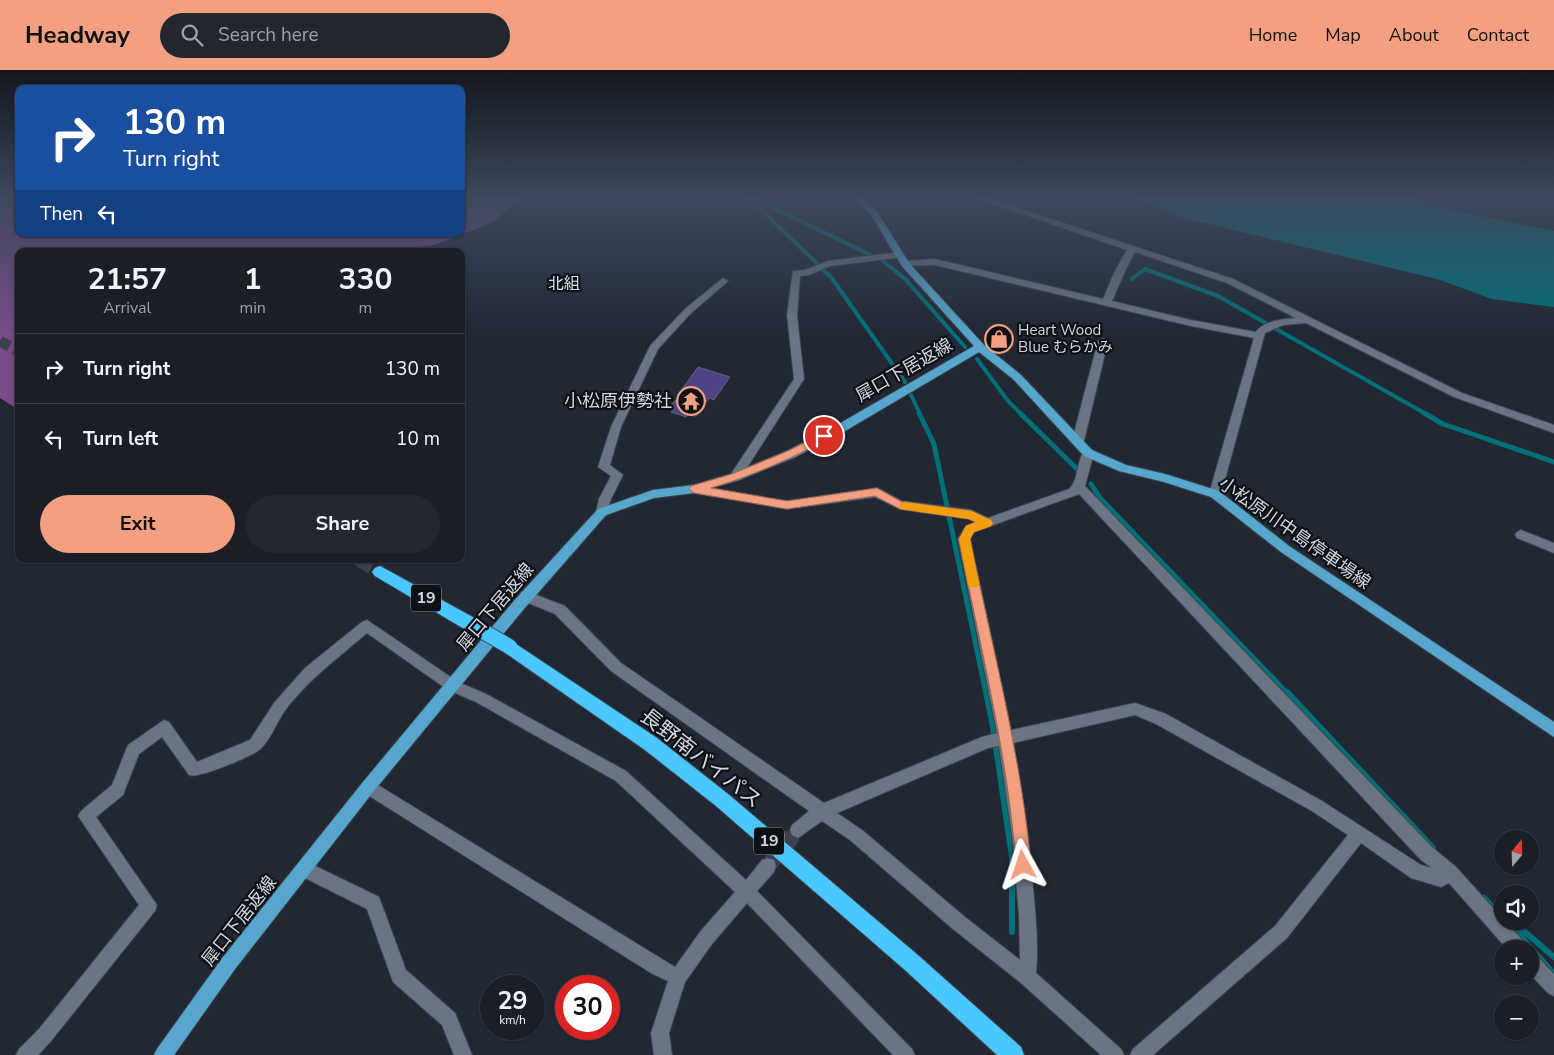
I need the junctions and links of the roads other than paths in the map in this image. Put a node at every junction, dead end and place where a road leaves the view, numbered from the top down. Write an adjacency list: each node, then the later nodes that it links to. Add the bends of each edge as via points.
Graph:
1 (892, 244): 4 (main road, 小松原川中島停車場線)
2 (1121, 244): 3 (street)
3 (1133, 248): 6 (street); 7 (street, via 1230,281)
4 (902, 260): 6 (street, via 935,262); 10 (main road, 小松原川中島停車場線); 14 (street, via 828,264 796,274 792,327 799,379)
5 (723, 281): 18 (street, via 688,311 654,348 616,427 604,467 617,475)
6 (1107, 302): 8 (street, via 1191,323)
7 (1306, 320): 8 (street, via 1281,322); 11 (street, via 1458,395)
8 (1260, 334): 17 (street)
9 (1103, 341): 12 (street)
10 (980, 347): 12 (main road, 小松原川中島停車場線, via 1017,377); 14 (main road, 犀口下居返線, via 841,428 791,454)
11 (1554, 429)
12 (1078, 441): 13 (main road, 小松原川中島停車場線)
13 (1088, 453): 15 (street); 17 (main road, 小松原川中島停車場線, via 1123,468)
14 (735, 477): 16 (main road, 犀口下居返線)
15 (1079, 487): 19 (street); 33 (street, via 1426,854)
16 (694, 489): 18 (main road, 犀口下居返線, via 653,494); 19 (street, via 787,505 877,492 900,505 971,515)
17 (1216, 494): 25 (main road, 小松原川中島停車場線, via 1285,549)
18 (602, 512): 23 (main road, 犀口下居返線)
19 (987, 523): 26 (street, via 970,529 964,539)
20 (1521, 536): 21 (street)
21 (1554, 548)
22 (380, 572): 45 (highway, 長野南バイパス / 19, bridge, via 510,647 651,744 722,800 912,963)
23 (526, 596): 24 (main road, 犀口下居返線); 28 (street, via 560,610 616,667)
24 (453, 686): 27 (main road, 犀口下居返線); 34 (street, via 481,698 621,776); 40 (street, via 367,626 310,672 278,707 255,745 194,770 164,728 133,750 118,790 86,816 149,905 45,1035)
25 (1554, 730)
26 (1005, 740): 28 (street, via 987,742); 30 (street, via 1135,709 1161,718); 38 (street, via 1021,830 1030,952)
27 (368, 786): 32 (main road, 犀口下居返線); 37 (street, via 656,967)
28 (821, 812): 29 (street); 38 (street, via 856,835)
29 (798, 830)
30 (1359, 833): 33 (street, via 1417,872 1442,879); 47 (street, via 1282,932)
31 (768, 866): 34 (street)
32 (305, 869): 41 (main road, 犀口下居返線, via 229,963); 42 (street, via 372,903 399,976 449,1019)
33 (1450, 873): 35 (street)
34 (747, 892): 37 (street, via 706,938); 44 (street)
35 (1511, 940)
36 (1539, 971): 39 (street)
37 (678, 977): 43 (street, via 660,1033)
38 (1027, 977): 46 (street)
39 (1554, 987)
40 (25, 1055)
41 (163, 1055)
42 (463, 1055)
43 (663, 1055)
44 (906, 1055)
45 (1013, 1055)
46 (1115, 1055)
47 (1139, 1055)

